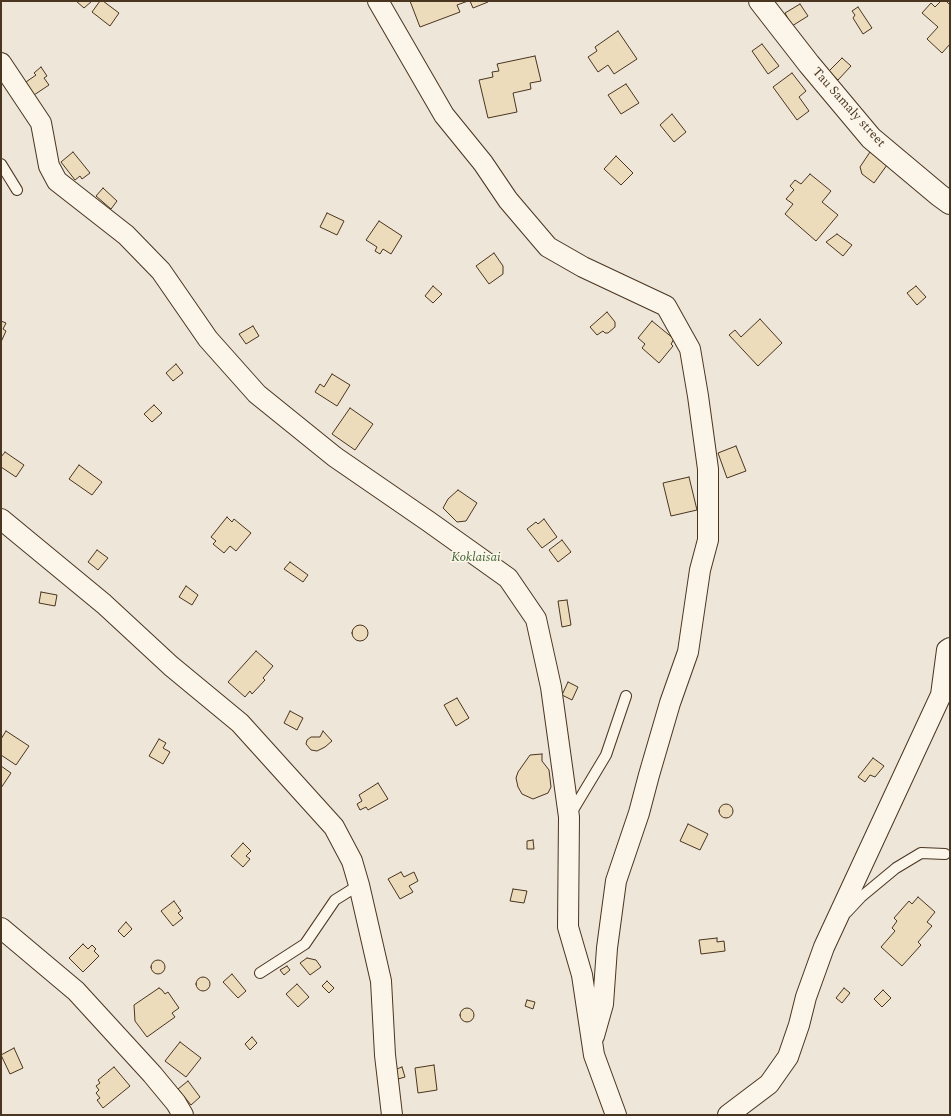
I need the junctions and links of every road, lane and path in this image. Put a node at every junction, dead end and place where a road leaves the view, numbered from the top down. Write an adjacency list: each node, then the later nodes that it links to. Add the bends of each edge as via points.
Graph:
1 (378, 1): 16 (street, via 444,115 483,163 508,200 548,246 583,267 666,306 690,349 708,469 708,540 700,570 688,652 670,703 640,813 616,881 603,1004)
2 (760, 1): 6 (street, Tau Samaly street, via 872,138)
3 (1, 63): 10 (street, via 41,123 49,166 57,181 126,234 161,271 208,339 258,394 335,457 508,578 536,619 550,687)
4 (1, 164): 5 (lane)
5 (17, 190)
6 (950, 203)
7 (1, 519): 12 (street, via 104,604 171,666 240,723 334,827 352,861)
8 (950, 648): 13 (street, via 947,650 941,695)
9 (626, 696): 10 (lane, via 606,755)
10 (569, 817): 16 (street, via 568,927 582,975)
11 (945, 854): 13 (lane, via 921,853 896,868)
12 (360, 884): 15 (lane, via 335,900 305,944); 18 (street, via 381,981 385,1055)
13 (836, 921): 20 (street, via 806,997 788,1057 769,1084)
14 (1, 928): 17 (street, via 76,990 152,1074)
15 (260, 973)
16 (592, 1042): 19 (street, via 594,1055)
17 (183, 1115)
18 (392, 1115)
19 (616, 1115)
20 (728, 1115)

